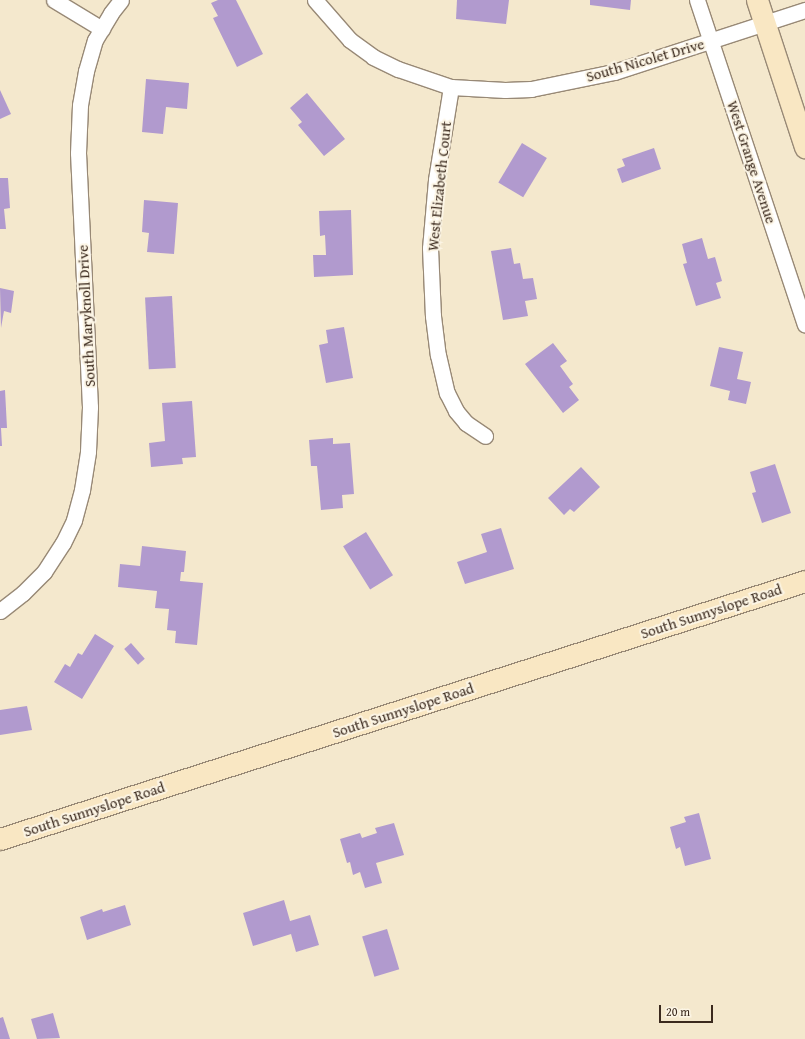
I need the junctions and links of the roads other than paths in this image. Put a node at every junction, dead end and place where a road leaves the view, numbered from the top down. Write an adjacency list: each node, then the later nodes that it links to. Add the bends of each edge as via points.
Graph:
1 (54, 0): 8 (street)
2 (121, 0): 8 (street, South Maryknoll Drive)
3 (315, 0): 10 (street, South Nicolet Drive, via 350,40 373,57 398,69)
4 (698, 0): 9 (street, West Grange Avenue)
5 (756, 0): 7 (street)
6 (805, 10): 7 (street, South Nicolet Drive)
7 (765, 24): 9 (street, South Nicolet Drive); 11 (street)
8 (102, 29): 15 (street, South Maryknoll Drive, via 95,40 86,71 80,105 78,153 90,407 88,451 82,490 74,520 44,572)
9 (711, 41): 10 (street, South Nicolet Drive, via 614,72 531,89); 12 (street, West Grange Avenue)
10 (451, 87): 13 (street, West Elizabeth Court, via 436,180 430,248 433,316 438,355 447,393 466,423)
11 (805, 147)
12 (805, 325)
13 (485, 436)
14 (805, 581): 16 (street, South Sunnyslope Road)
15 (0, 611)
16 (0, 839)

